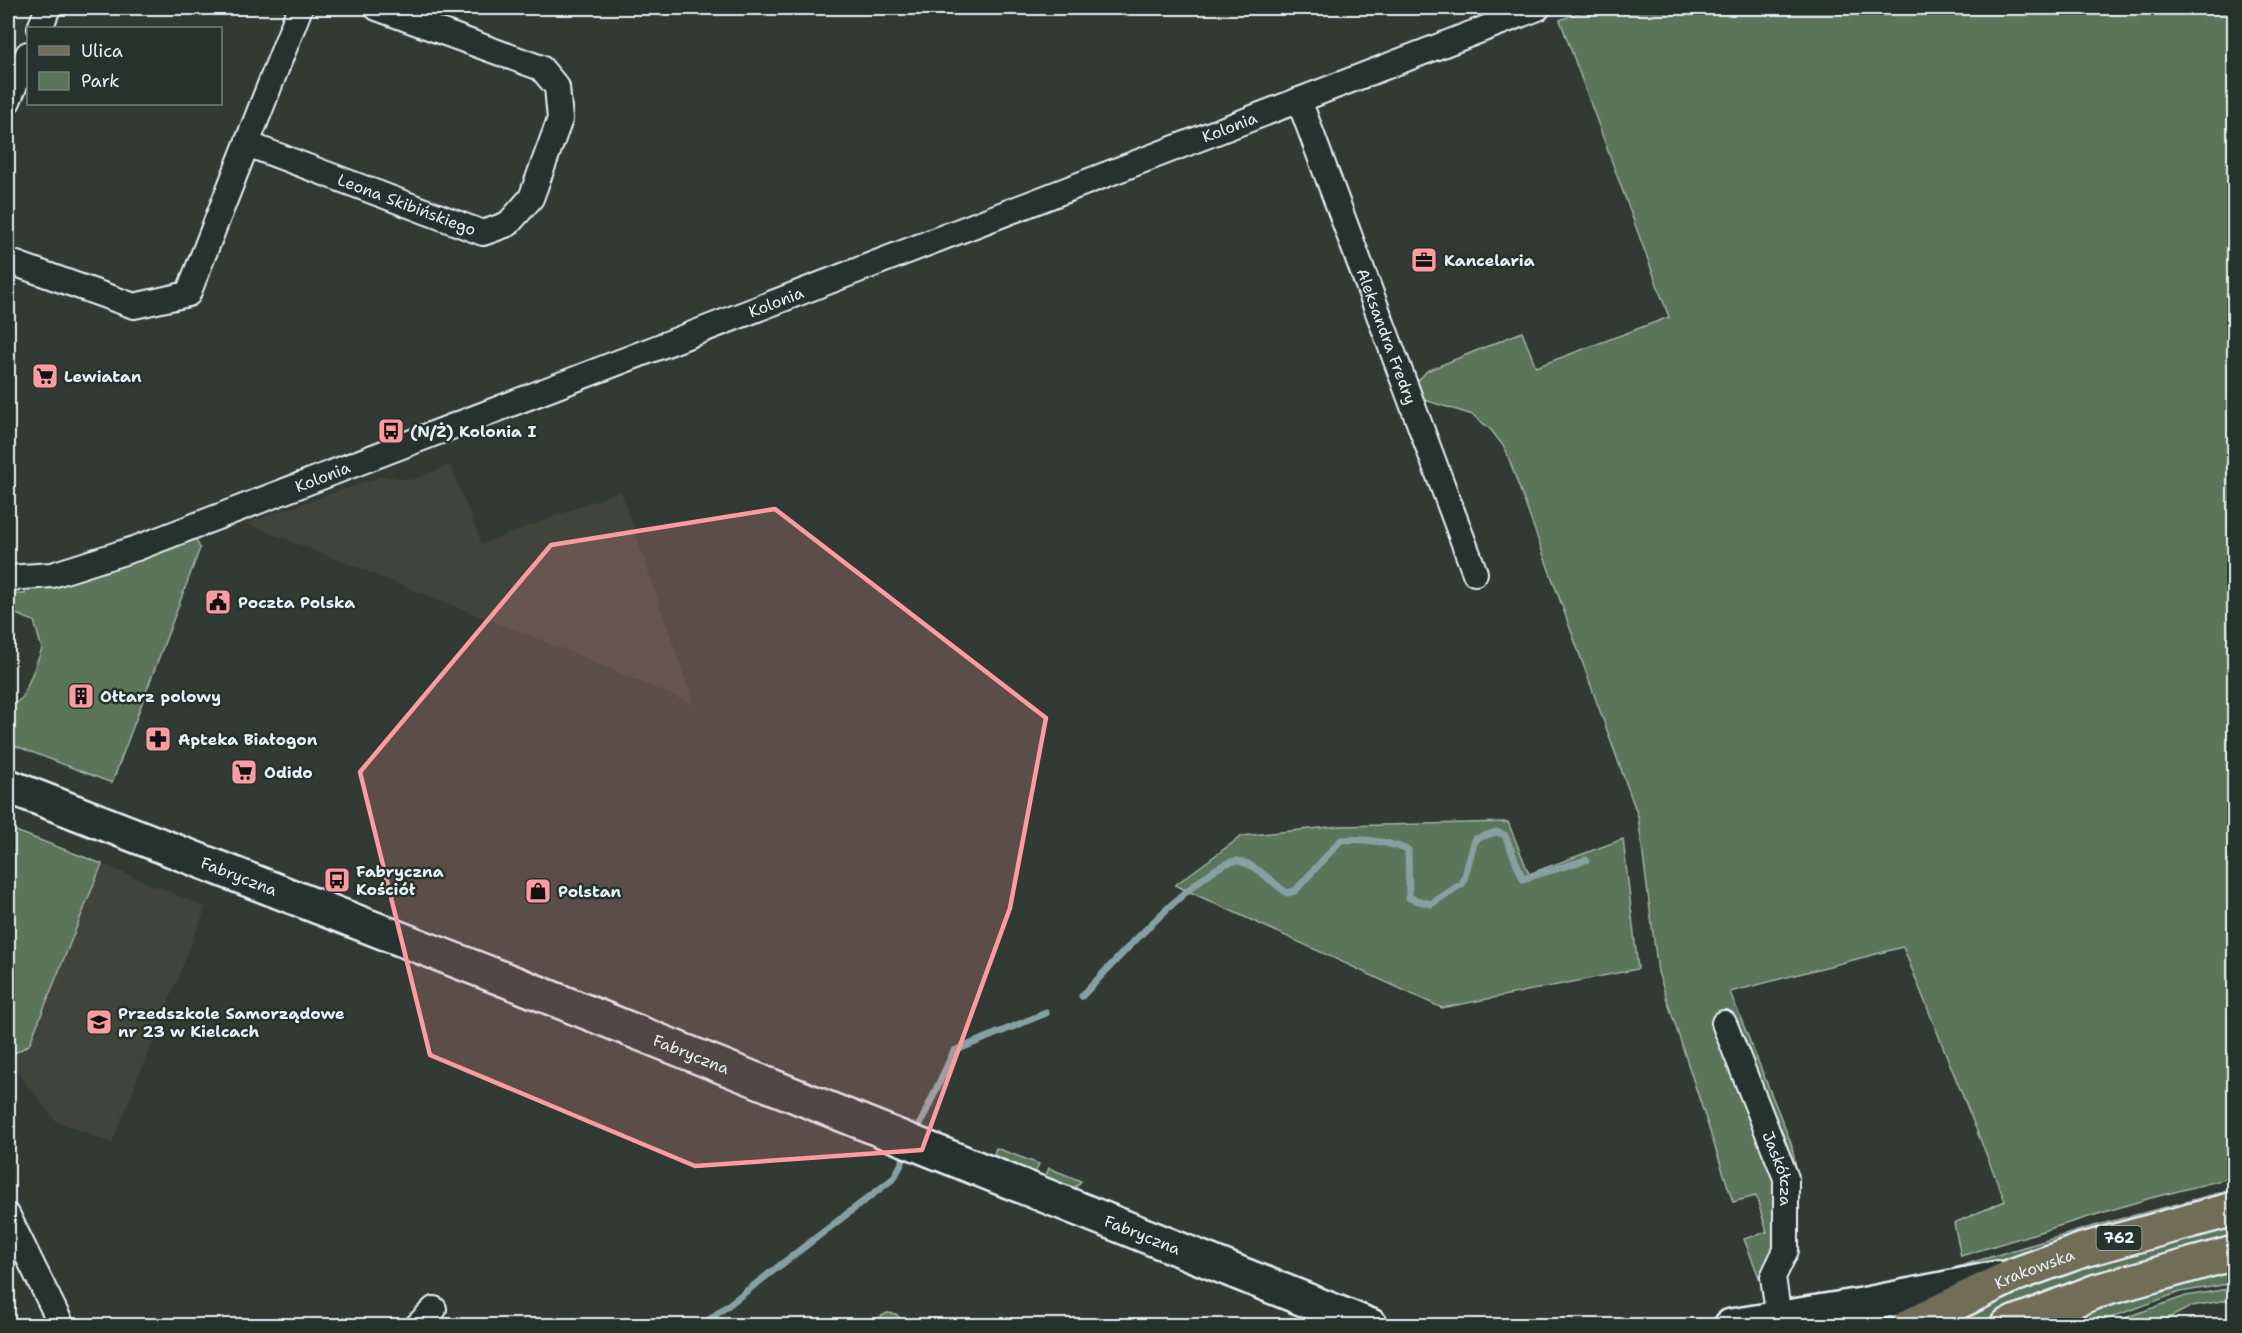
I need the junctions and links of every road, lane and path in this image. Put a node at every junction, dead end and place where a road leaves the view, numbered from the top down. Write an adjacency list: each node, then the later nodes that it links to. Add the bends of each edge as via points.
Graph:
1 (48, 8): 5 (street)
2 (300, 8): 9 (street)
3 (376, 8): 9 (street, Leona Skibińskiego, via 541,68 557,87 560,119 531,198 508,224 483,232)
4 (1538, 8): 7 (street, Kolonia)
5 (40, 27)
6 (27, 56): 8 (street)
7 (1299, 100): 11 (street, Aleksandra Fredry); 12 (street, Kolonia, via 136,548 52,575)
8 (8, 101)
9 (247, 144): 10 (street, via 188,294 134,306)
10 (8, 261)
11 (1475, 573)
12 (8, 578)
13 (8, 786): 21 (main road, Fabryczna)
14 (1724, 1023): 19 (street, Jaskółcza, via 1786,1178 1786,1250 1773,1277)
15 (2235, 1209): 18 (main road, Krakowska / 762, via 2132,1235)
16 (8, 1216): 20 (street)
17 (2235, 1253): 24 (main road, via 2097,1291)
18 (2014, 1275): 19 (main road); 23 (main road, Krakowska / 762)
19 (1779, 1318): 22 (main road)
20 (62, 1326)
21 (1371, 1326)
22 (1731, 1326)
23 (1909, 1326)
24 (2007, 1326)

